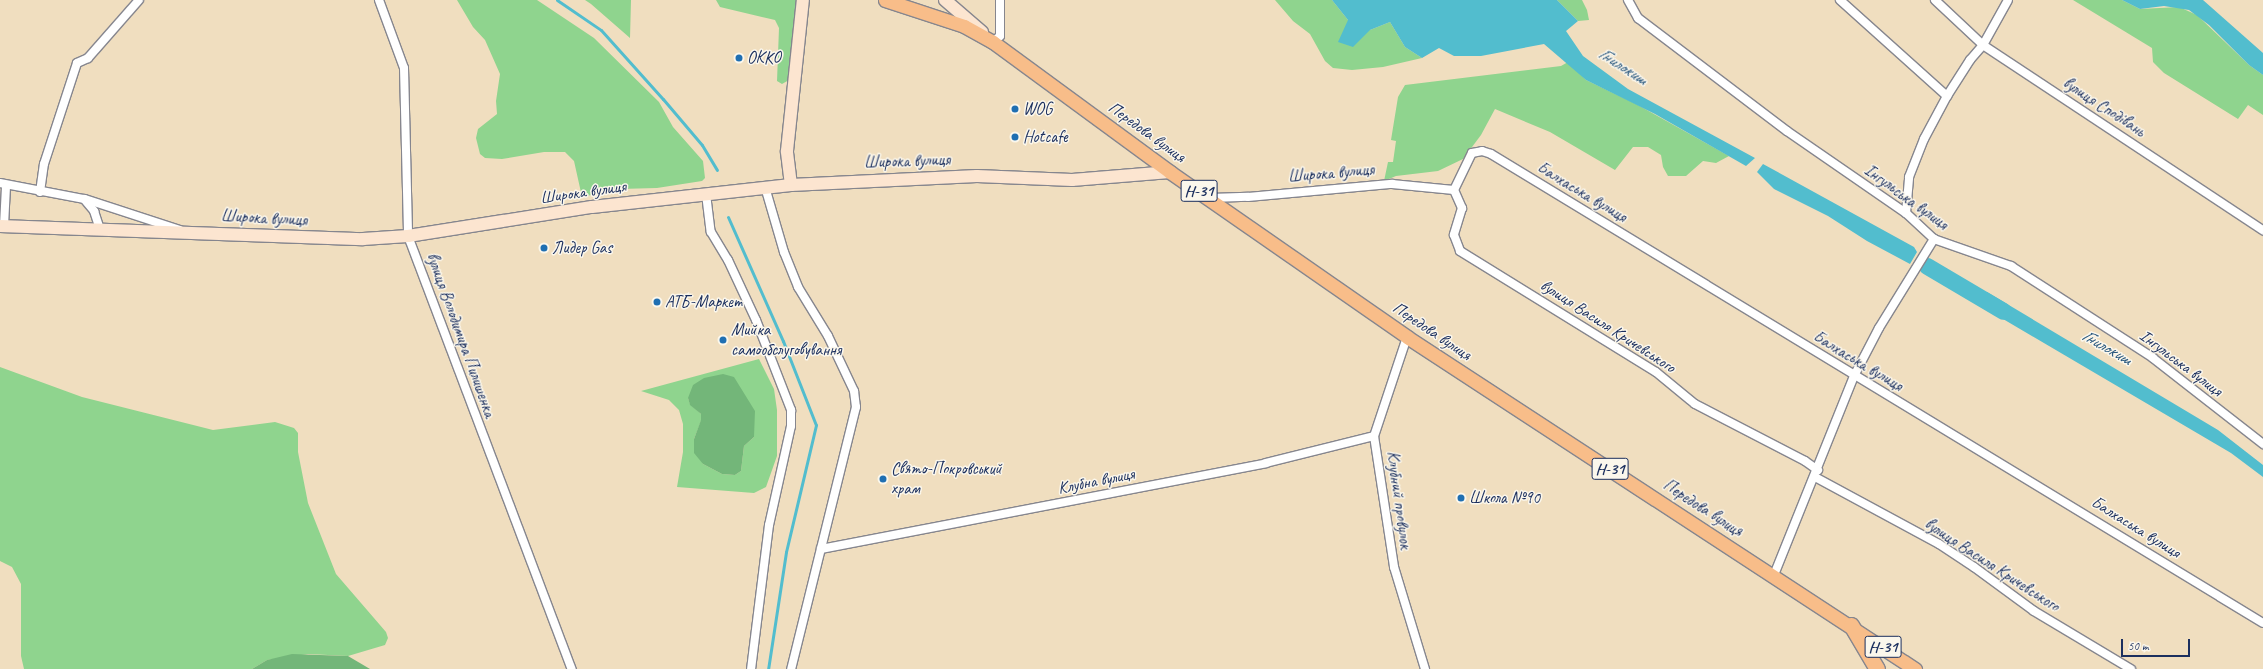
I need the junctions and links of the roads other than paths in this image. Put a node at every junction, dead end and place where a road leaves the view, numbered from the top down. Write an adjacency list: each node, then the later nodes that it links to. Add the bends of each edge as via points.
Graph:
1 (139, 0): 19 (street, via 88,58 77,63 44,164)
2 (379, 0): 28 (street, вулиця Володимира Пилишенка, via 404,68)
3 (803, 0): 16 (main road, via 787,152)
4 (885, 0): 11 (main road, Н-31, via 964,26)
5 (945, 0): 11 (main road, Передова вулиця)
6 (1000, 0): 11 (street, via 1000,36)
7 (1628, 0): 23 (street, Інгульська вулиця, via 1638,18 1787,131)
8 (1840, 0): 13 (street)
9 (1935, 0): 12 (street, вулиця Сподівань)
10 (2008, 0): 12 (street)
11 (993, 42): 14 (main road, Передова вулиця / Н-31)
12 (1983, 45): 13 (street); 26 (street, вулиця Сподівань)
13 (1947, 96): 23 (street, via 1924,139 1909,177)
14 (1170, 172): 16 (main road, Широка вулиця, via 1072,180 977,176); 21 (main road, Передова вулиця / Н-31)
15 (3, 184): 19 (street); 24 (street)
16 (791, 185): 17 (main road, Широка вулиця)
17 (765, 187): 20 (main road, Широка вулиця); 35 (street, via 784,252 798,287 828,336 854,391 853,424)
18 (1454, 190): 21 (street, Широка вулиця, via 1392,184); 31 (street, Балхаська вулиця, via 1472,153 1487,152); 34 (street, вулиця Василя Кричевського, via 1462,208 1454,235 1460,251 1656,372 1695,404 1805,461)
19 (40, 192): 22 (street)
20 (706, 194): 28 (main road, Широка вулиця, via 592,207); 40 (street, via 711,232 728,260 759,327 791,410 791,426 769,525)
21 (1210, 198): 30 (main road, Передова вулиця / Н-31)
22 (84, 199): 25 (street, via 94,211); 27 (street)
23 (1906, 213): 29 (street, Інгульська вулиця)
24 (2, 226): 25 (main road, Широка вулиця)
25 (100, 229): 27 (main road, Широка вулиця)
26 (2263, 230)
27 (187, 232): 28 (main road, Широка вулиця, via 363,239)
28 (408, 236): 39 (street, вулиця Володимира Пилишенка)
29 (1934, 239): 31 (street, via 1879,328); 33 (street, Інгульська вулиця, via 2011,266 2153,358)
30 (1407, 336): 32 (street, Клубний провулок); 36 (main road, Передова вулиця / Н-31)
31 (1854, 376): 34 (street); 37 (street, Балхаська вулиця, via 2052,493)
32 (1374, 436): 35 (street, Клубна вулиця, via 1259,464); 42 (street, Клубний провулок, via 1394,567)
33 (2263, 444)
34 (1816, 474): 36 (street); 45 (street, вулиця Василя Кричевського, via 1939,544 2034,611)
35 (821, 549): 41 (street)
36 (1774, 575): 38 (main road, Передова вулиця / Н-31)
37 (2263, 623)
38 (1851, 625): 43 (highway); 44 (main road, Передова вулиця / Н-31)
39 (572, 669)
40 (751, 669)
41 (791, 669)
42 (1425, 669)
43 (1877, 669)
44 (1915, 669)
45 (2131, 669)

